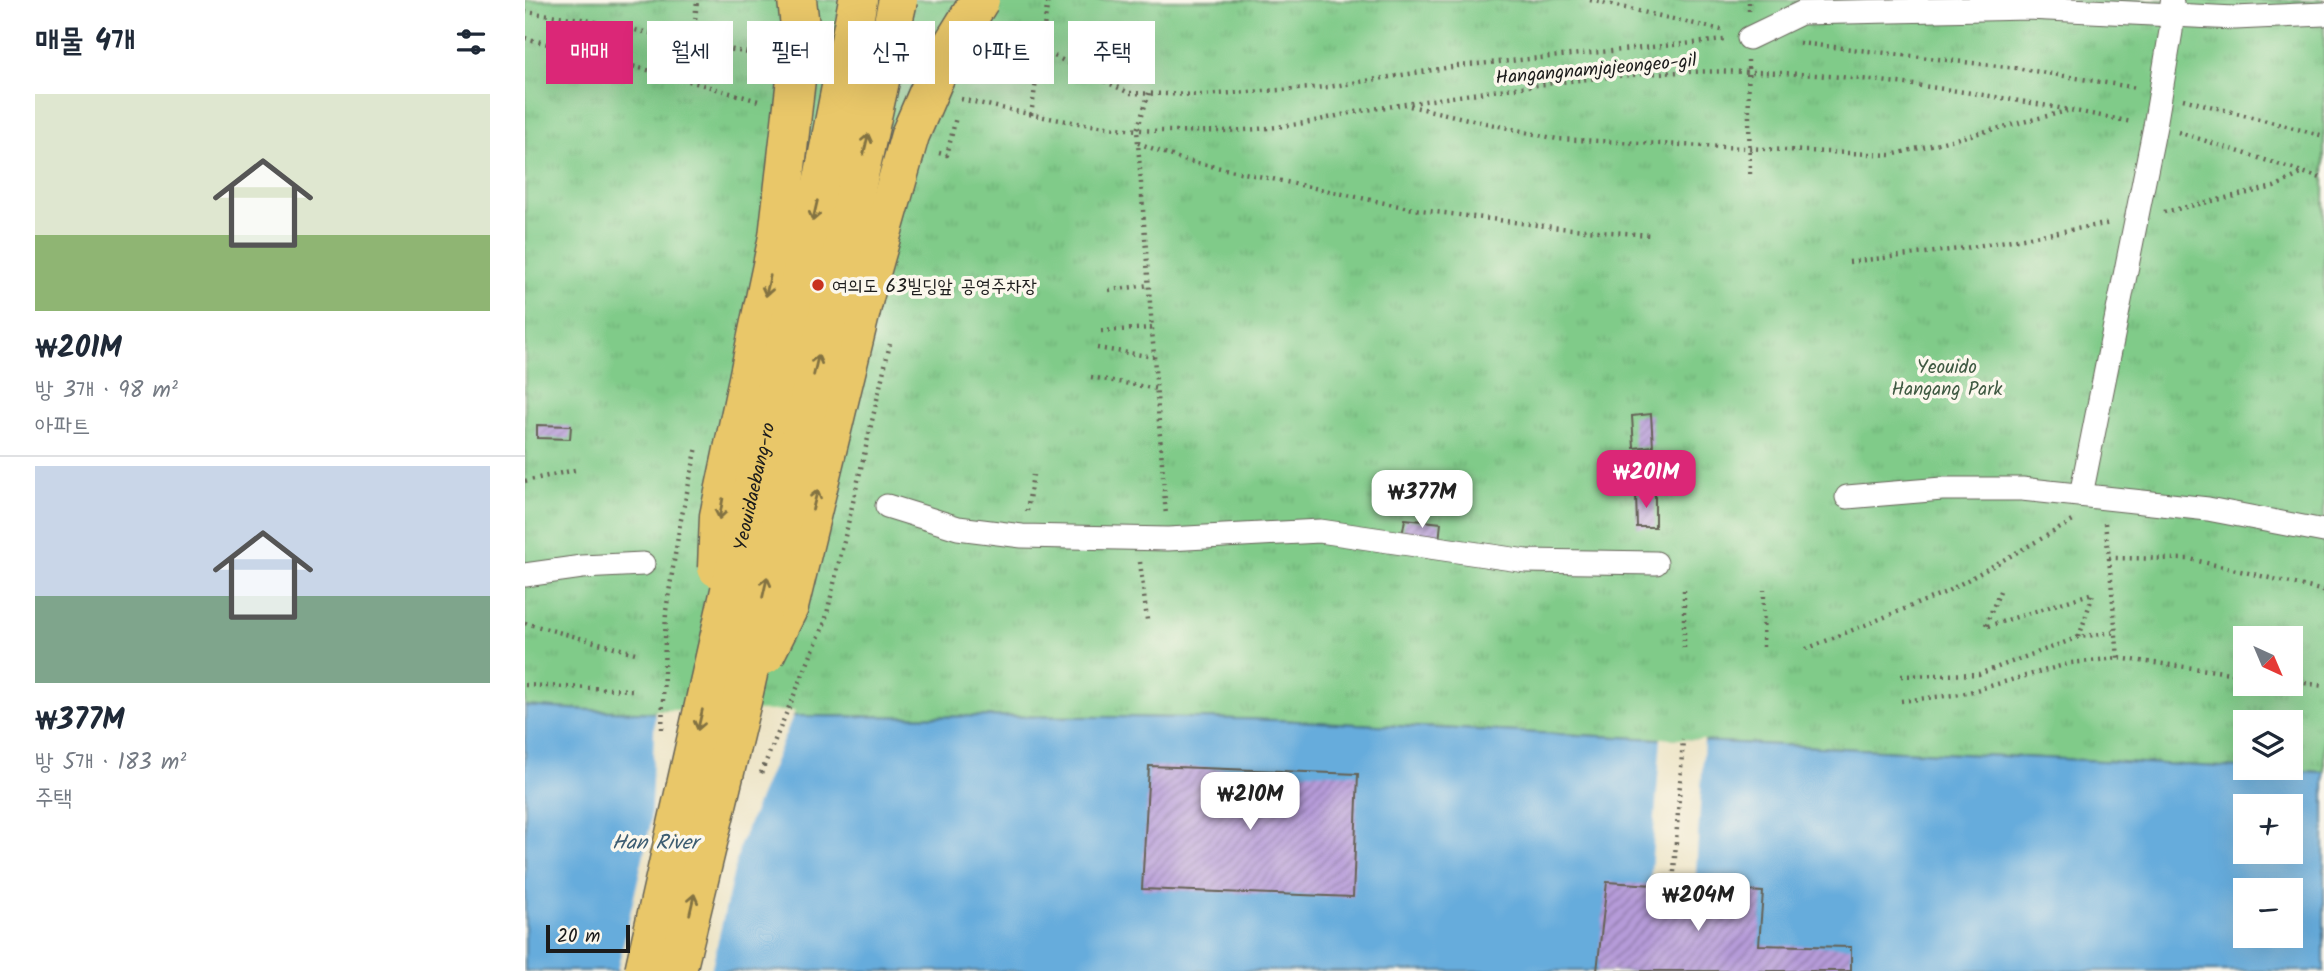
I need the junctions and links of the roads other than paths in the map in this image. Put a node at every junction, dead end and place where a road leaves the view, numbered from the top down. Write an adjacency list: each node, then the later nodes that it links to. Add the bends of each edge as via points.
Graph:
1 (797, 0): 15 (main road, one-way to 15, bridge, via 801,35 778,237 719,516)
2 (858, 0): 15 (main road, Yeouidaebang-ro, one-way to 15, bridge, via 824,174)
3 (898, 0): 16 (main road, one-way to 3, bridge)
4 (980, 0): 16 (main road, one-way to 4, bridge, via 789,607 865,294 910,135 942,61)
5 (2172, 8): 6 (street, via 2279,18); 7 (street, via 1801,13); 8 (street)
6 (2324, 14)
7 (1749, 38)
8 (2091, 496): 9 (street, via 1955,489); 11 (street, via 2208,509)
9 (1847, 497)
10 (887, 506): 12 (street, via 958,528 1022,536 1168,539 1320,531 1526,561)
11 (2324, 531)
12 (1656, 563)
13 (643, 564): 14 (street)
14 (525, 575)
15 (713, 661): 17 (main road, Yeouidaebang-ro, one-way to 17, bridge)
16 (743, 701): 18 (main road, one-way to 16, bridge)
17 (644, 971)
18 (677, 971)

